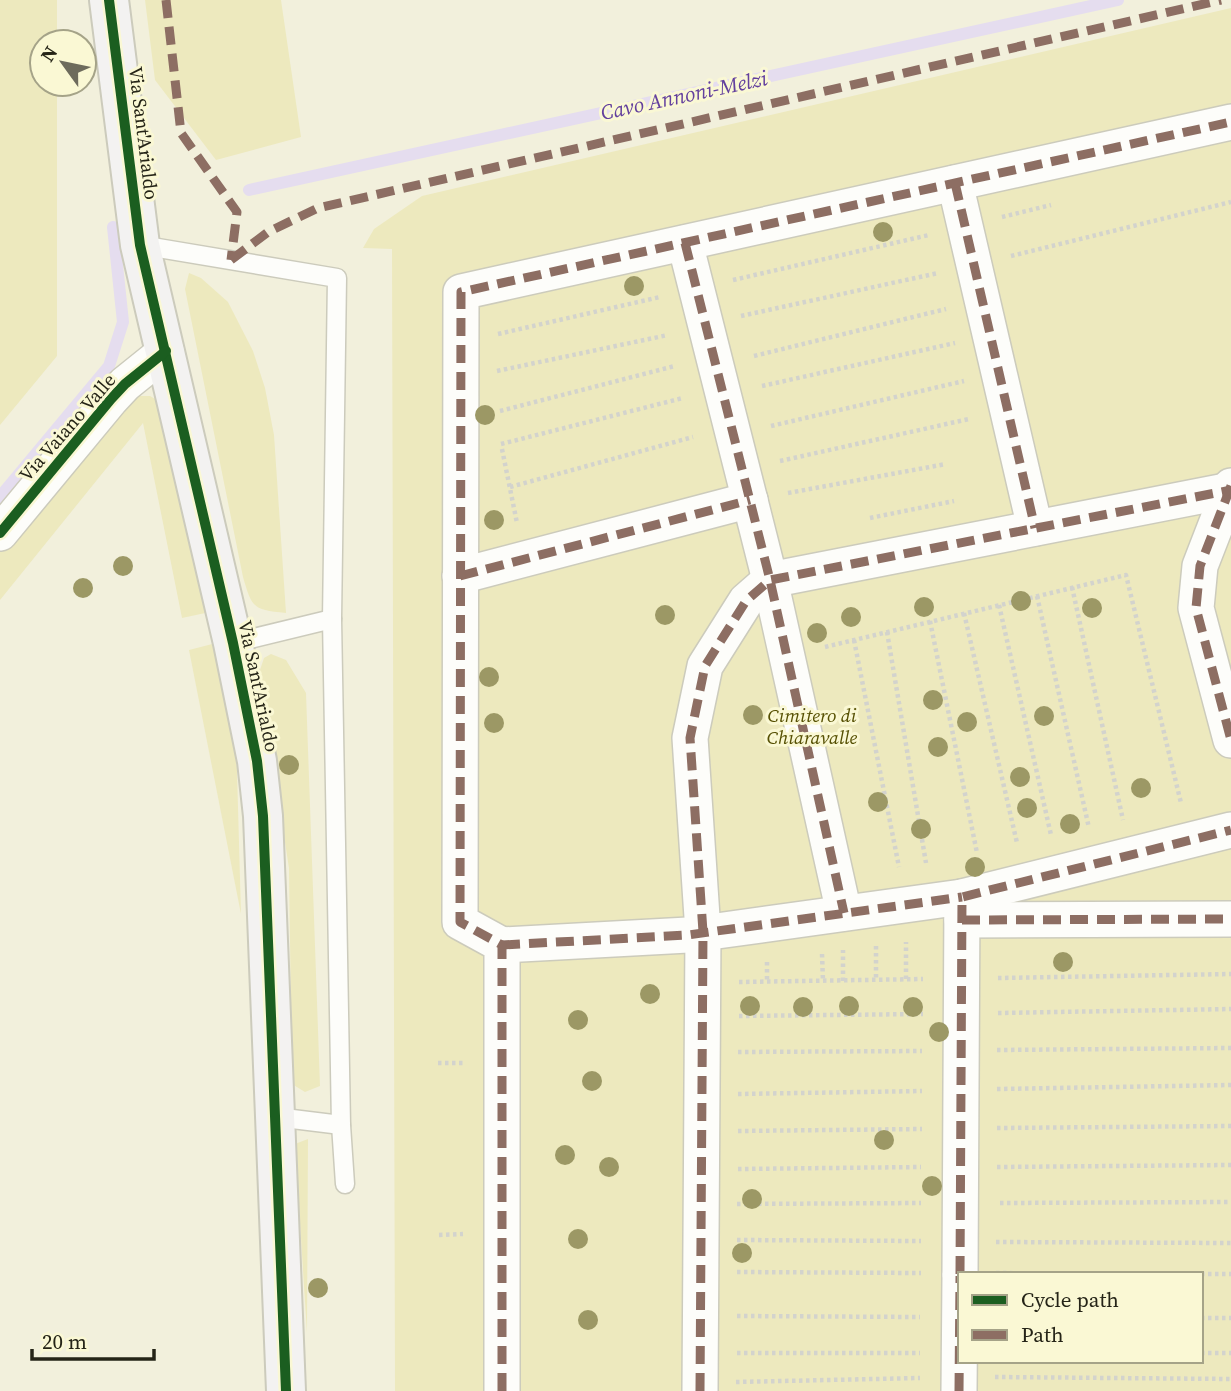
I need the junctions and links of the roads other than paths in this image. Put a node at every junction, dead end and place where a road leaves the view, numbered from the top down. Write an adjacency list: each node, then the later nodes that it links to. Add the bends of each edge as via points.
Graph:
1 (109, 0): 5 (street, Via Sant'Arialdo)
2 (1231, 122): 3 (street)
3 (955, 183): 4 (street); 9 (street)
4 (685, 243): 7 (street); 11 (street, via 461,292)
5 (140, 245): 6 (street, Via Sant'Arialdo); 13 (lane, via 337,278)
6 (166, 351): 10 (street, Via Vaiano Valle, via 118,392); 14 (street, Via Sant'Arialdo)
7 (746, 485): 11 (street); 12 (street)
8 (1230, 489): 9 (street); 15 (street, via 1200,566 1196,608)
9 (1035, 528): 12 (street)
10 (0, 533)
11 (460, 576): 21 (street, via 460,922)
12 (770, 580): 18 (street); 20 (street, via 746,601 705,666 690,738)
13 (332, 619): 14 (lane, Via Sant'Arialdo); 23 (lane)
14 (233, 643): 22 (street, Via Sant'Arialdo, via 263,816)
15 (1231, 740)
16 (1231, 830): 17 (street)
17 (950, 903): 18 (street); 19 (street); 25 (street)
18 (844, 913): 20 (street)
19 (1231, 919)
20 (704, 932): 21 (street); 28 (street)
21 (502, 945): 27 (street)
22 (276, 1117): 23 (lane); 26 (street, Via Sant'Arialdo)
23 (341, 1125): 24 (lane)
24 (345, 1184)
25 (951, 1274): 29 (street)
26 (286, 1391)
27 (502, 1391)
28 (700, 1391)
29 (959, 1391)

